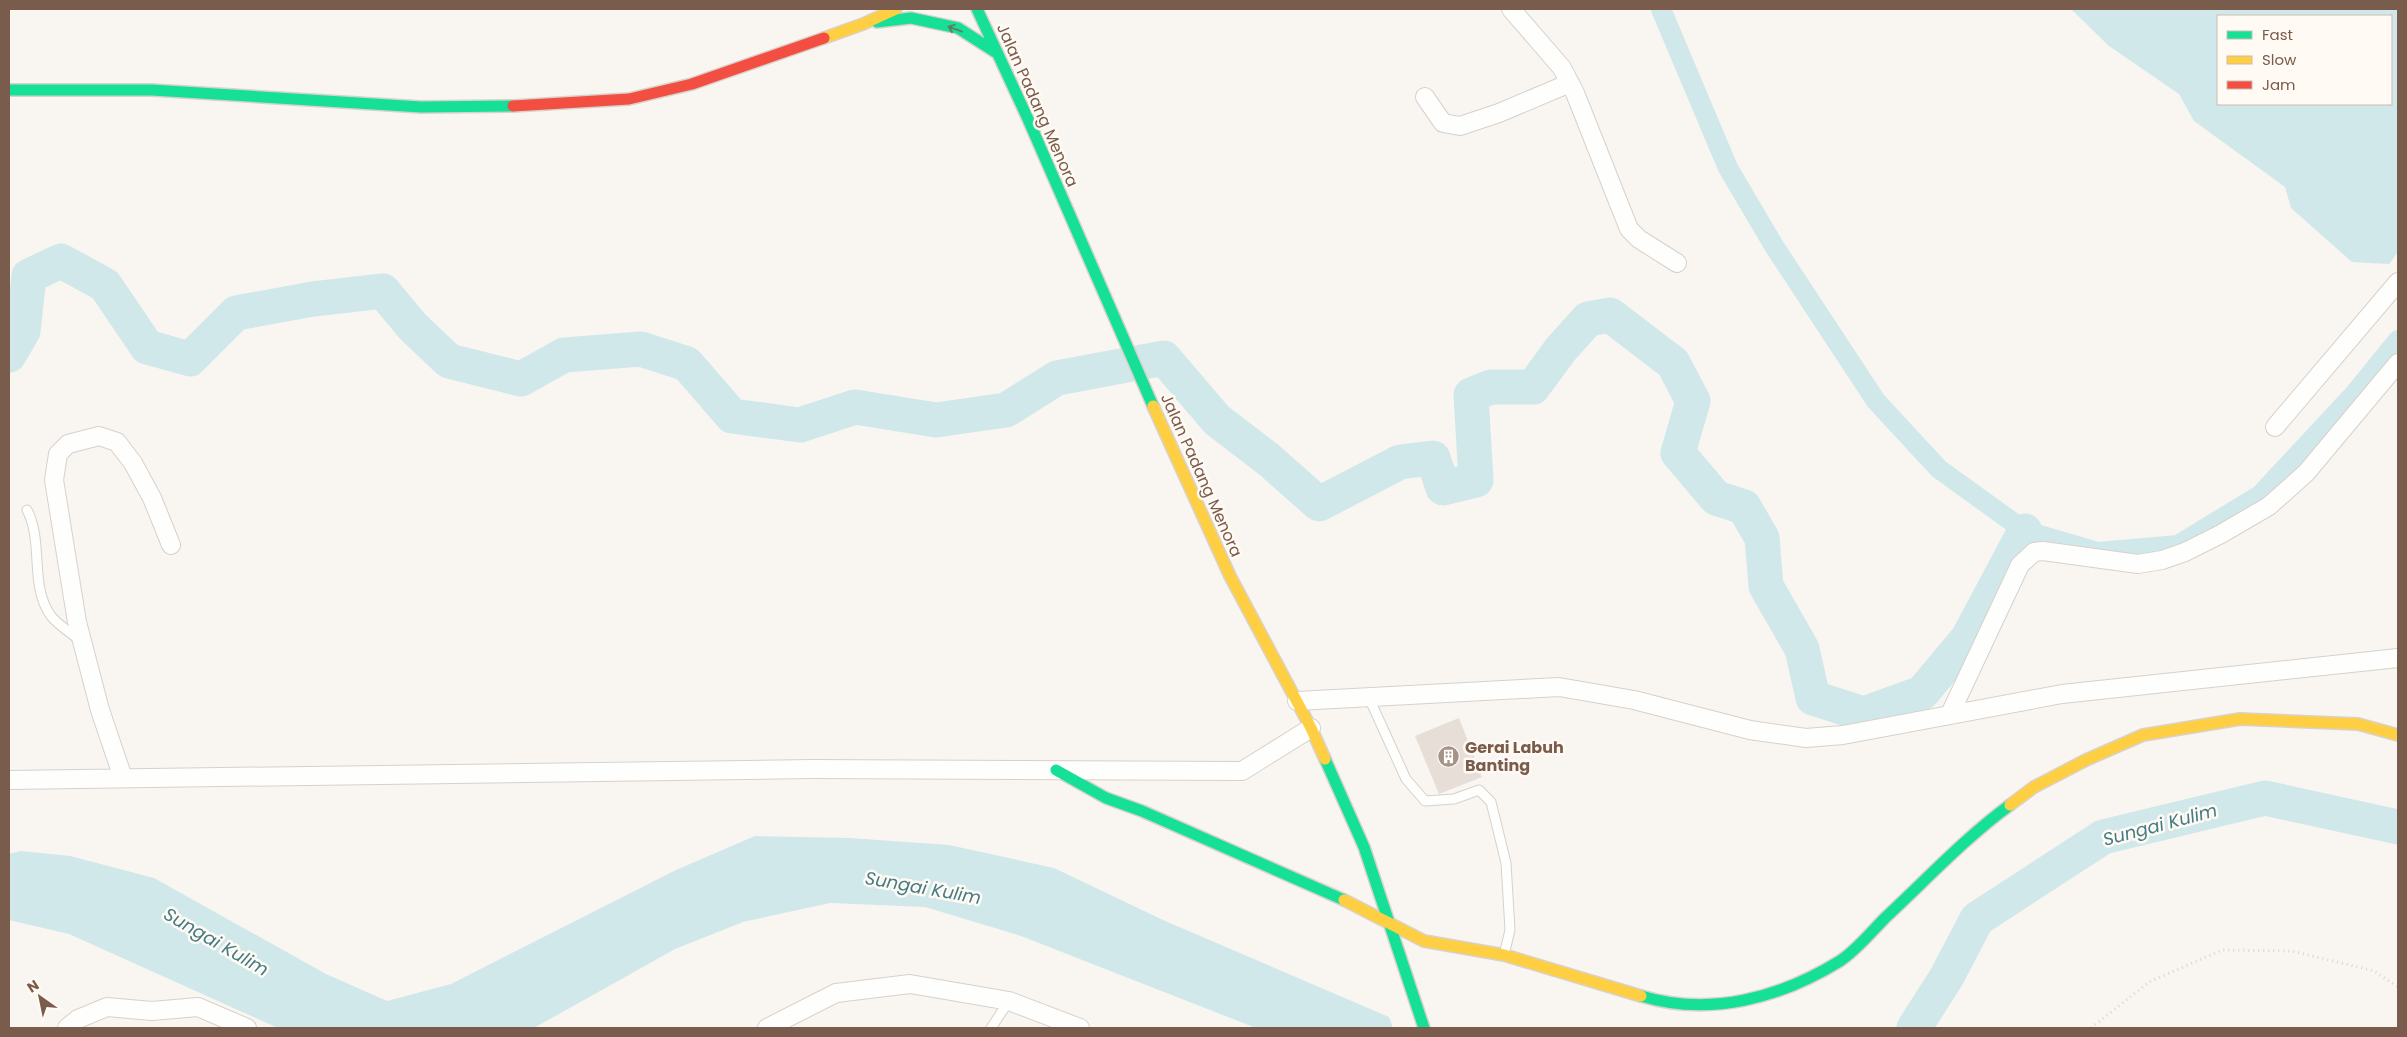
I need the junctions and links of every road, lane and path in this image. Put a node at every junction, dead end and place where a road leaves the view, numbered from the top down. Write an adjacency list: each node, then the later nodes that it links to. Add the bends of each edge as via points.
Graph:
1 (882, 9): 5 (street)
2 (896, 9): 5 (street)
3 (977, 9): 6 (street, Jalan Padang Menora)
4 (1511, 9): 7 (street, via 1551,53)
5 (863, 24): 6 (street, one-way to 5, via 958,28 911,18); 8 (street, via 692,84 629,99 421,107 152,90)
6 (997, 53): 19 (street, Jalan Padang Menora, via 1230,576)
7 (1570, 83): 9 (street, via 1460,126 1444,123); 10 (street, via 1629,229 1639,239)
8 (9, 90)
9 (1425, 97)
10 (1678, 263)
11 (2398, 282): 13 (street)
12 (2398, 363): 20 (street, via 2306,473 2269,506 2221,534 2185,552 2138,564 2043,550 2034,552 2020,565)
13 (2275, 427)
14 (27, 510): 16 (lane, via 37,548 41,591 51,616)
15 (171, 545): 16 (street, via 134,463 117,442 99,436 68,444 58,454 54,480)
16 (82, 642): 24 (street)
17 (2398, 658): 20 (street, via 2062,694)
18 (1369, 698): 19 (street); 20 (street, via 1559,687 1634,700 1750,730 1806,738 1843,735); 27 (lane, via 1406,779 1425,801 1454,799 1479,790 1491,802 1506,863 1510,930)
19 (1297, 701): 21 (street, Jalan Padang Menora)
20 (1950, 714)
21 (1311, 728): 23 (street, via 1242,771); 26 (street, Jalan Padang Menora, via 1364,847)
22 (2398, 735): 27 (street, via 2358,724 2240,719 2143,735 2034,787 1983,825 1841,960 1779,992 1716,1006 1665,1003)
23 (1056, 770): 24 (street, via 811,769); 26 (street, via 1106,798)
24 (123, 778): 25 (street)
25 (9, 780)
26 (1387, 920): 27 (street, via 1424,941); 35 (street, Jalan Padang Menora)
27 (1504, 955)
28 (2398, 987): 36 (path, via 2374,971 2292,951 2222,950 2149,982)
29 (1009, 1001): 32 (street, via 901,985 836,993); 33 (lane); 34 (street)
30 (67, 1028): 31 (street, via 78,1019 107,1007 152,1011 198,1007)
31 (247, 1028)
32 (767, 1028)
33 (991, 1028)
34 (1080, 1028)
35 (1424, 1028)
36 (2091, 1028)

